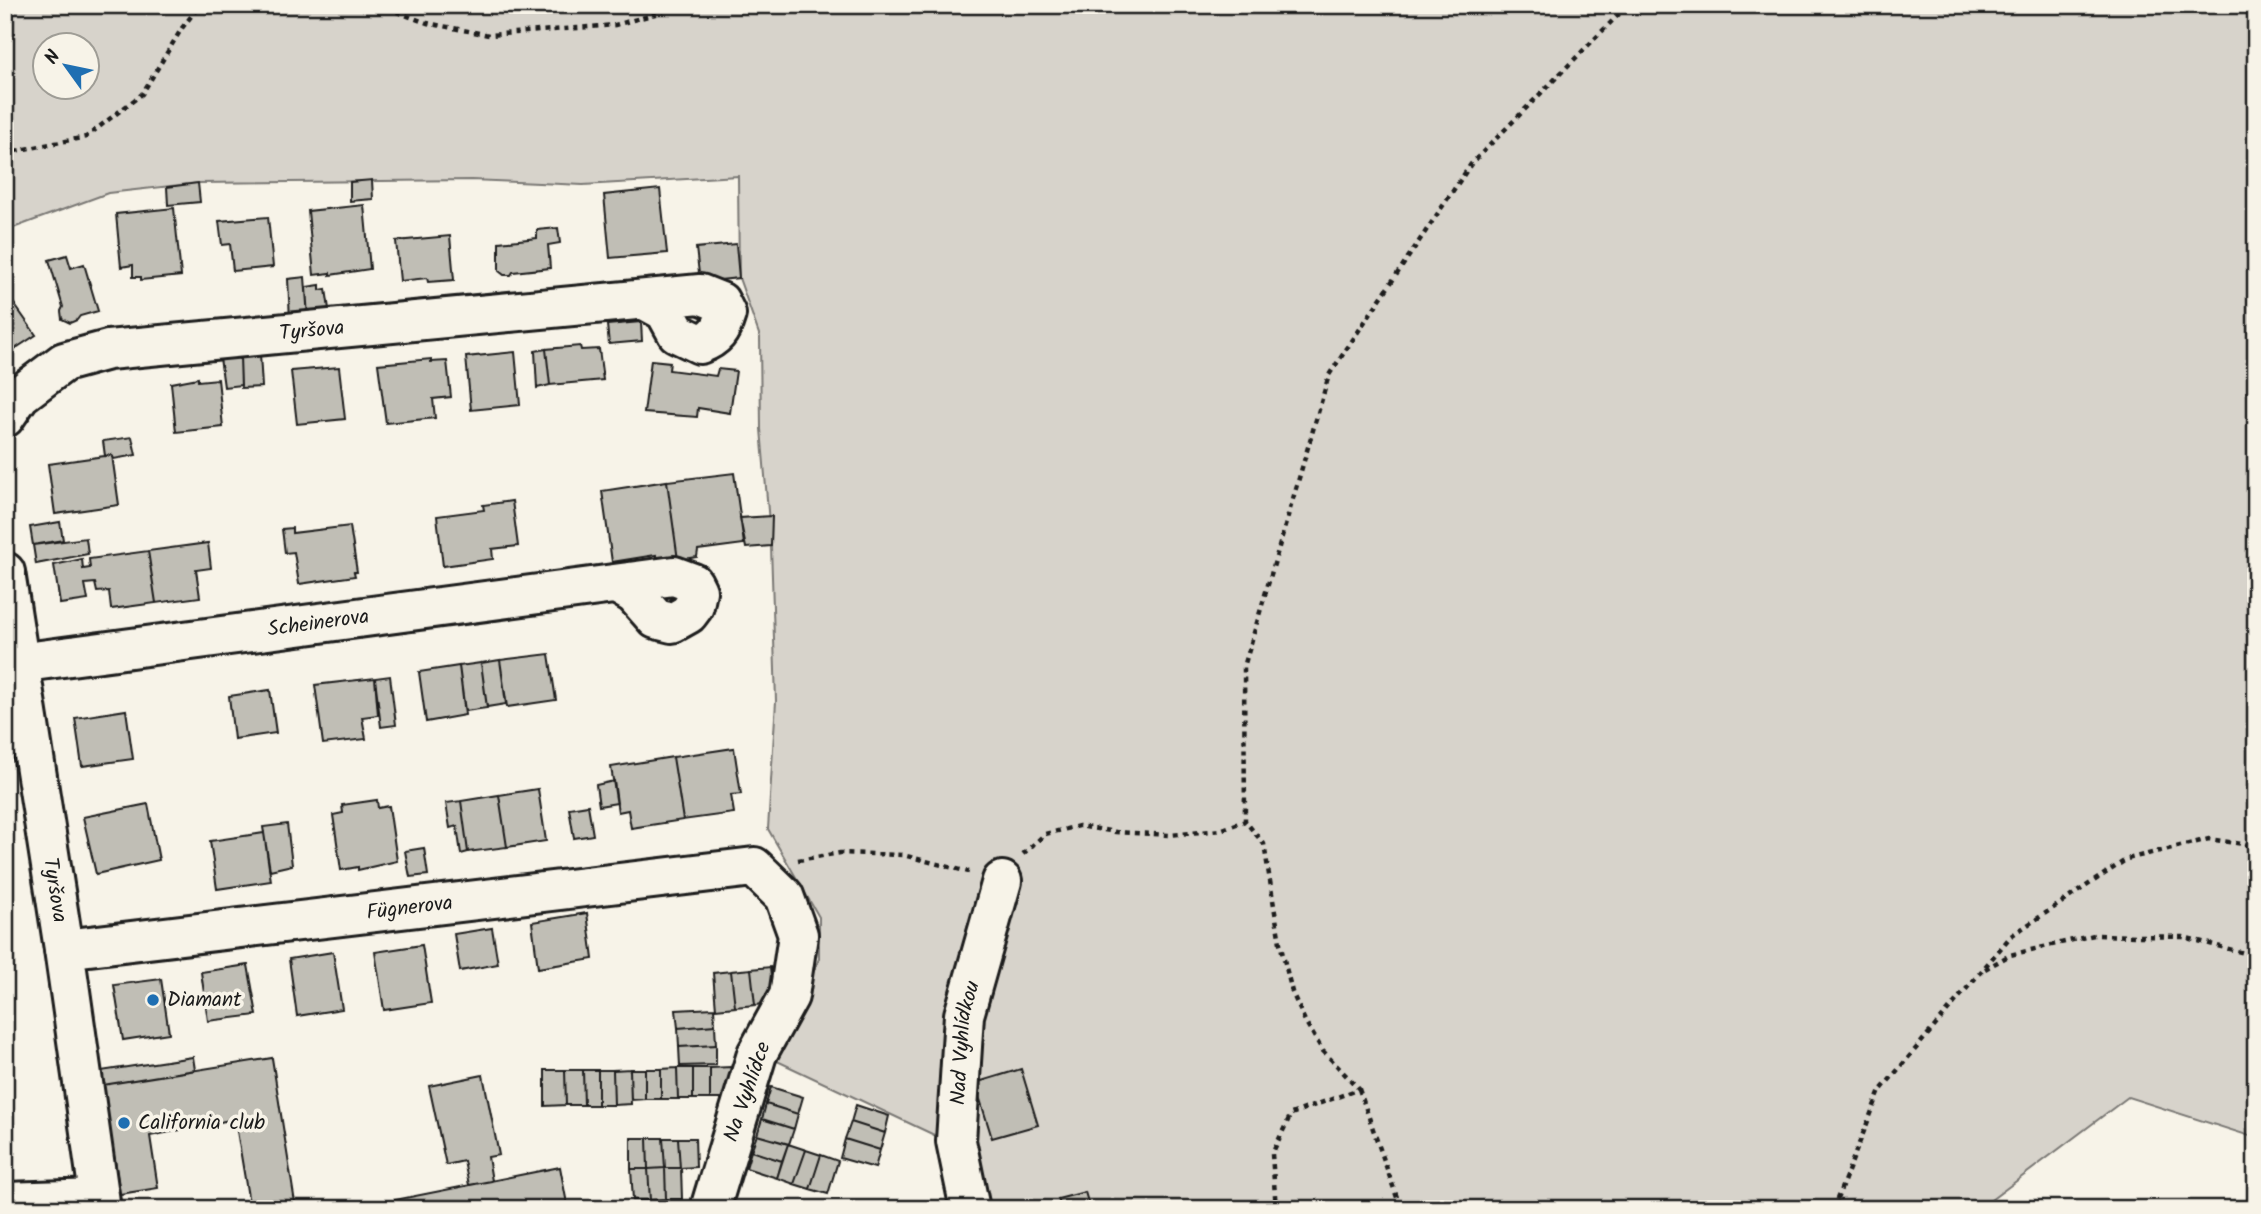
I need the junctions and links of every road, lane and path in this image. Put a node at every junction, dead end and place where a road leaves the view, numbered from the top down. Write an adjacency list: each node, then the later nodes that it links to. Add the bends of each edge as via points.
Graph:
1 (200, 5): 5 (path, via 142,94 86,137)
2 (378, 5): 3 (path, via 427,23 489,35 615,25)
3 (674, 5)
4 (1628, 5): 11 (path, via 1471,164 1329,375 1244,667)
5 (5, 153)
6 (645, 300): 7 (street, Tyršova, via 108,349 64,362 20,395)
7 (5, 416)
8 (5, 572): 10 (street, Tyršova)
9 (617, 584): 10 (street, Scheinerova)
10 (18, 663): 15 (street, Tyršova)
11 (1245, 821): 14 (path, via 1220,830 1170,835 1079,826 1045,834); 18 (path, via 1264,844 1280,943 1304,1021 1322,1051)
12 (2256, 846): 17 (path, via 2209,839 2127,859 2011,936)
13 (754, 867): 14 (path, via 840,853 903,855); 15 (street, Fügnerova); 21 (street, Na Vyhlídce, via 784,896 798,935 789,996 757,1054)
14 (1002, 881): 22 (street, Nad Vyhlídkou, via 964,1015 956,1141)
15 (64, 949): 20 (street, Tyršova)
16 (2256, 956): 17 (path, via 2183,937 2094,935 2010,955)
17 (1980, 972): 25 (path, via 1880,1091)
18 (1359, 1089): 23 (path, via 1291,1114 1272,1154); 24 (path)
19 (5, 1202): 20 (street)
20 (100, 1204)
21 (710, 1209)
22 (970, 1209)
23 (1276, 1209)
24 (1401, 1209)
25 (1833, 1209)

